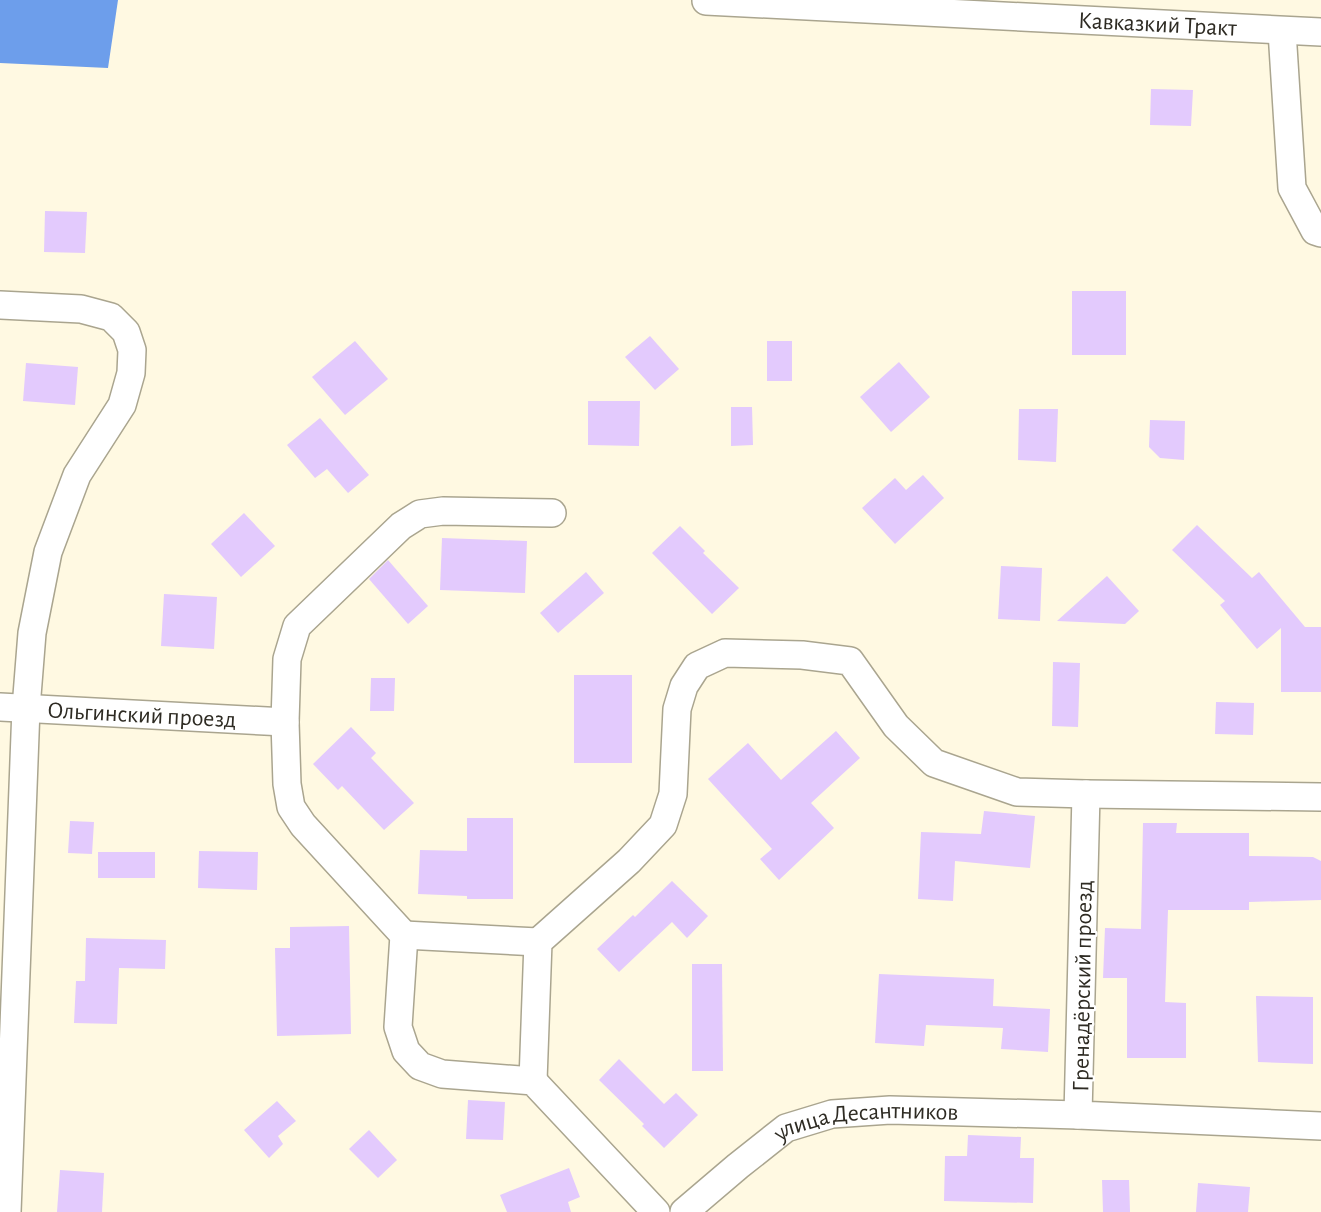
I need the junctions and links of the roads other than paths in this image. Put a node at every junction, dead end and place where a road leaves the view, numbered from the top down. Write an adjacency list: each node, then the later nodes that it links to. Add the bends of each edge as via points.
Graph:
1 (706, 1): 2 (street, Кавказкий Тракт)
2 (1282, 31): 3 (street, Кавказкий Тракт); 4 (street, via 1292,188)
3 (1321, 32)
4 (1321, 234)
5 (0, 305): 7 (street, via 81,309 111,317 126,332 132,350 131,373 122,405 77,475 48,552)
6 (552, 513): 8 (street, via 443,511 420,514 401,526 297,626 287,659)
7 (13, 708): 8 (street, Ольгинский проезд); 16 (street)
8 (285, 722): 11 (street, via 291,807)
9 (1086, 794): 10 (street); 12 (street, via 1017,792 934,763 896,726 850,661 725,653 697,666 684,686 677,709 673,794 663,825 629,861); 14 (street, Гренадёрский проезд)
10 (1321, 797)
11 (404, 935): 12 (street); 13 (street, via 399,1027 406,1051 420,1066 442,1074)
12 (538, 942): 13 (street)
13 (533, 1081): 18 (street)
14 (1078, 1114): 15 (street, Гренадёрский проезд); 19 (street, улица Десантников, via 890,1110 832,1114 786,1128)
15 (1321, 1126)
16 (6, 1133): 17 (street)
17 (8, 1212)
18 (656, 1212)
19 (684, 1212)

